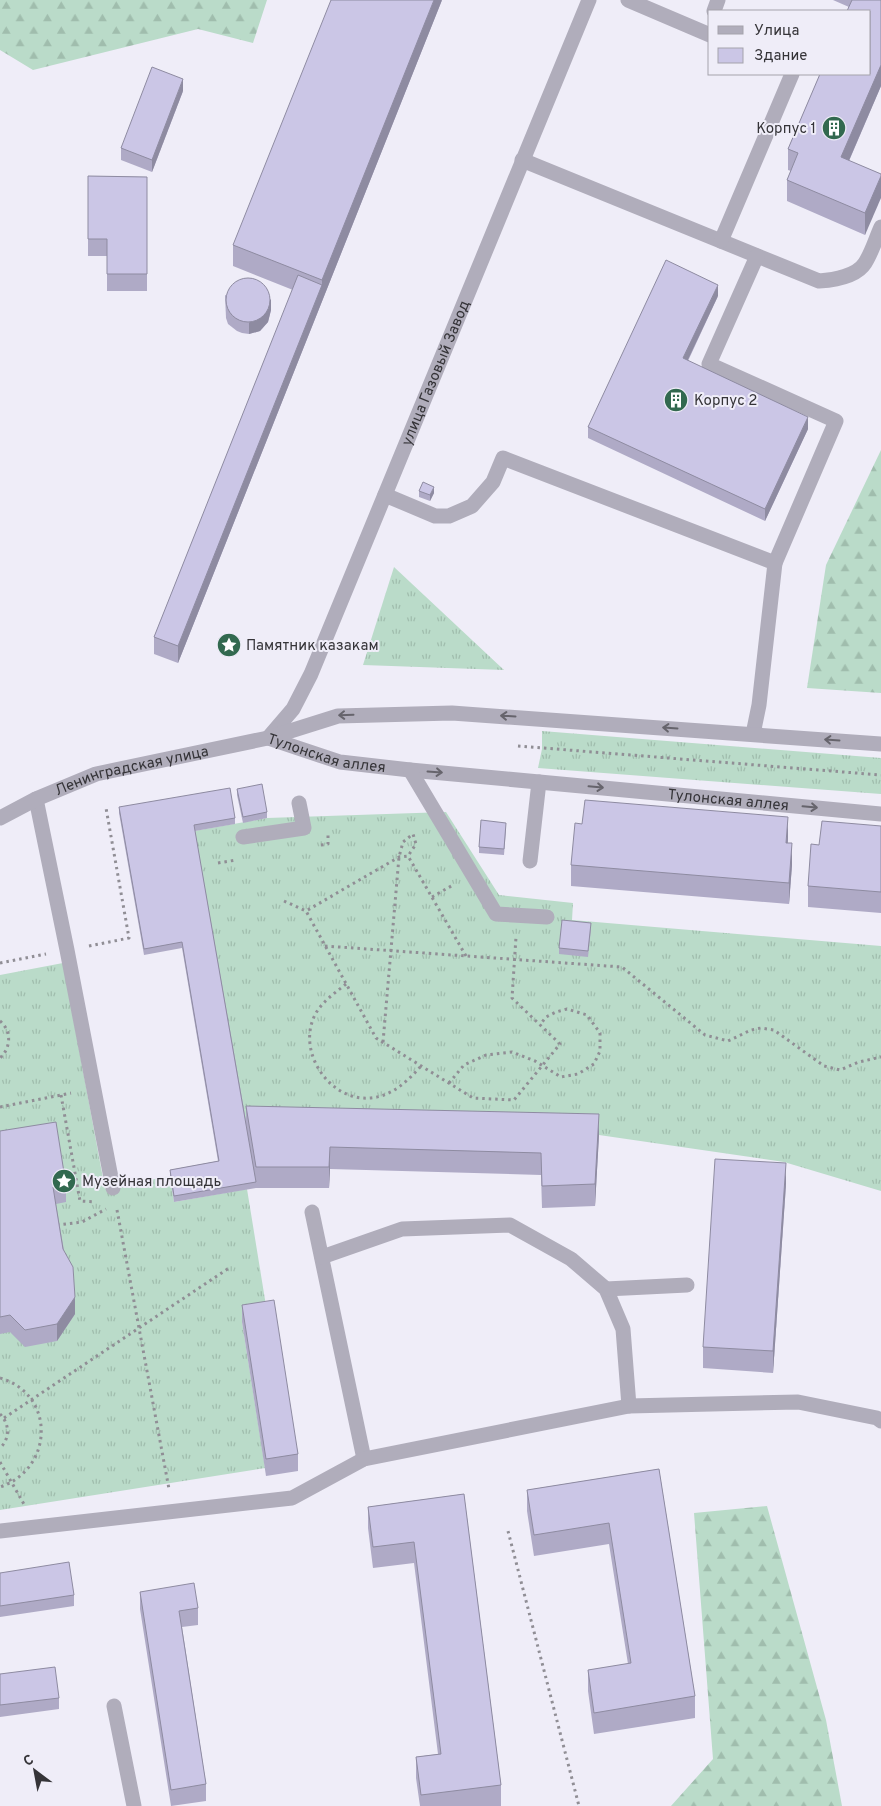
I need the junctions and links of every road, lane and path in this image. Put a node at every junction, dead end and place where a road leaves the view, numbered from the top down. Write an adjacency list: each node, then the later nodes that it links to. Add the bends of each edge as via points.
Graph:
1 (589, 0): 5 (street, улица Газовый Завод)
2 (628, 0): 3 (street)
3 (708, 30)
4 (792, 75): 7 (street)
5 (522, 160): 7 (street); 9 (street, улица Газовый Завод)
6 (881, 227): 8 (street, via 865,264 835,280 819,281)
7 (721, 241): 8 (street)
8 (757, 256): 10 (street, via 709,364 836,421)
9 (385, 495): 10 (street, via 435,516 449,516 472,506 493,482 503,458); 12 (street, улица Газовый Завод, via 311,674 293,709)
10 (775, 562): 11 (street)
11 (753, 734): 12 (street, Тулонская аллея, one-way to 12, via 452,713 338,716); 14 (street, Тулонская аллея, one-way to 11)
12 (268, 738): 17 (street, Тулонская аллея, via 340,762); 20 (street, Ленинградская улица, via 96,774)
13 (519, 738): 15 (path)
14 (881, 744)
15 (518, 746): 16 (path); 18 (path)
16 (517, 755)
17 (410, 770): 19 (street, Тулонская аллея, one-way to 19); 31 (street, via 496,914)
18 (881, 775)
19 (539, 782): 23 (street, Тулонская аллея, one-way to 23); 28 (street)
20 (36, 799): 24 (street, Ленинградская улица); 34 (street)
21 (299, 803): 25 (street, via 304,828)
22 (106, 808): 34 (path, via 129,938)
23 (881, 814)
24 (0, 818)
25 (243, 837)
26 (408, 856): 27 (path); 27 (path, via 416,844 413,834 403,842); 36 (path)
27 (399, 857): 30 (path); 35 (path)
28 (530, 861)
29 (284, 901): 30 (path)
30 (306, 910): 33 (path)
31 (517, 916): 32 (street); 37 (path)
32 (548, 917)
33 (325, 946): 35 (path); 39 (path)
34 (68, 950): 38 (path); 48 (street)
35 (391, 951): 36 (path); 42 (path)
36 (466, 956): 37 (path)
37 (514, 960): 41 (path, via 512,998); 43 (path, via 622,967 705,1034 718,1040 728,1041 761,1028 774,1030 824,1066 840,1070)
38 (0, 963)
39 (346, 984): 42 (path, via 376,1038); 45 (path, via 325,1001 311,1024 313,1058 328,1082 340,1092 356,1098 372,1098 400,1087)
40 (0, 1021): 44 (path, via 8,1031 9,1039 8,1047)
41 (540, 1025): 46 (path, via 560,1044); 46 (path, via 546,1017 567,1009 587,1015 600,1033 600,1051 594,1064 578,1074 561,1077)
42 (383, 1042): 45 (path)
43 (881, 1057)
44 (0, 1058)
45 (422, 1066): 47 (path)
46 (542, 1066): 47 (path, via 512,1052 486,1055 464,1066); 47 (path, via 514,1100 473,1098)
47 (449, 1083)
48 (93, 1089): 49 (path); 51 (street)
49 (61, 1095): 50 (path); 52 (path, via 80,1201)
50 (0, 1106)
51 (113, 1188): 52 (path)
52 (116, 1204): 54 (path, via 82,1222); 59 (path)
53 (312, 1212): 55 (street)
54 (57, 1225)
55 (322, 1257): 58 (street, via 402,1229 510,1225 571,1259); 67 (street)
56 (229, 1268): 59 (path)
57 (687, 1286): 58 (street)
58 (606, 1289): 62 (street, via 623,1330)
59 (139, 1328): 61 (path); 71 (path)
60 (0, 1378): 61 (path, via 24,1391)
61 (32, 1400): 64 (path); 69 (path, via 41,1423 41,1441 36,1458)
62 (629, 1406): 65 (street, via 798,1402); 67 (street)
63 (0, 1414): 64 (path)
64 (4, 1418): 66 (path, via 8,1432)
65 (881, 1421)
66 (0, 1448)
67 (364, 1458): 71 (street, via 292,1498)
68 (0, 1462): 69 (path)
69 (12, 1483): 70 (path)
70 (0, 1487)
71 (173, 1510): 72 (street)
72 (0, 1531)
73 (508, 1531): 76 (path)
74 (114, 1706): 75 (street)
75 (134, 1806)
76 (579, 1806)

